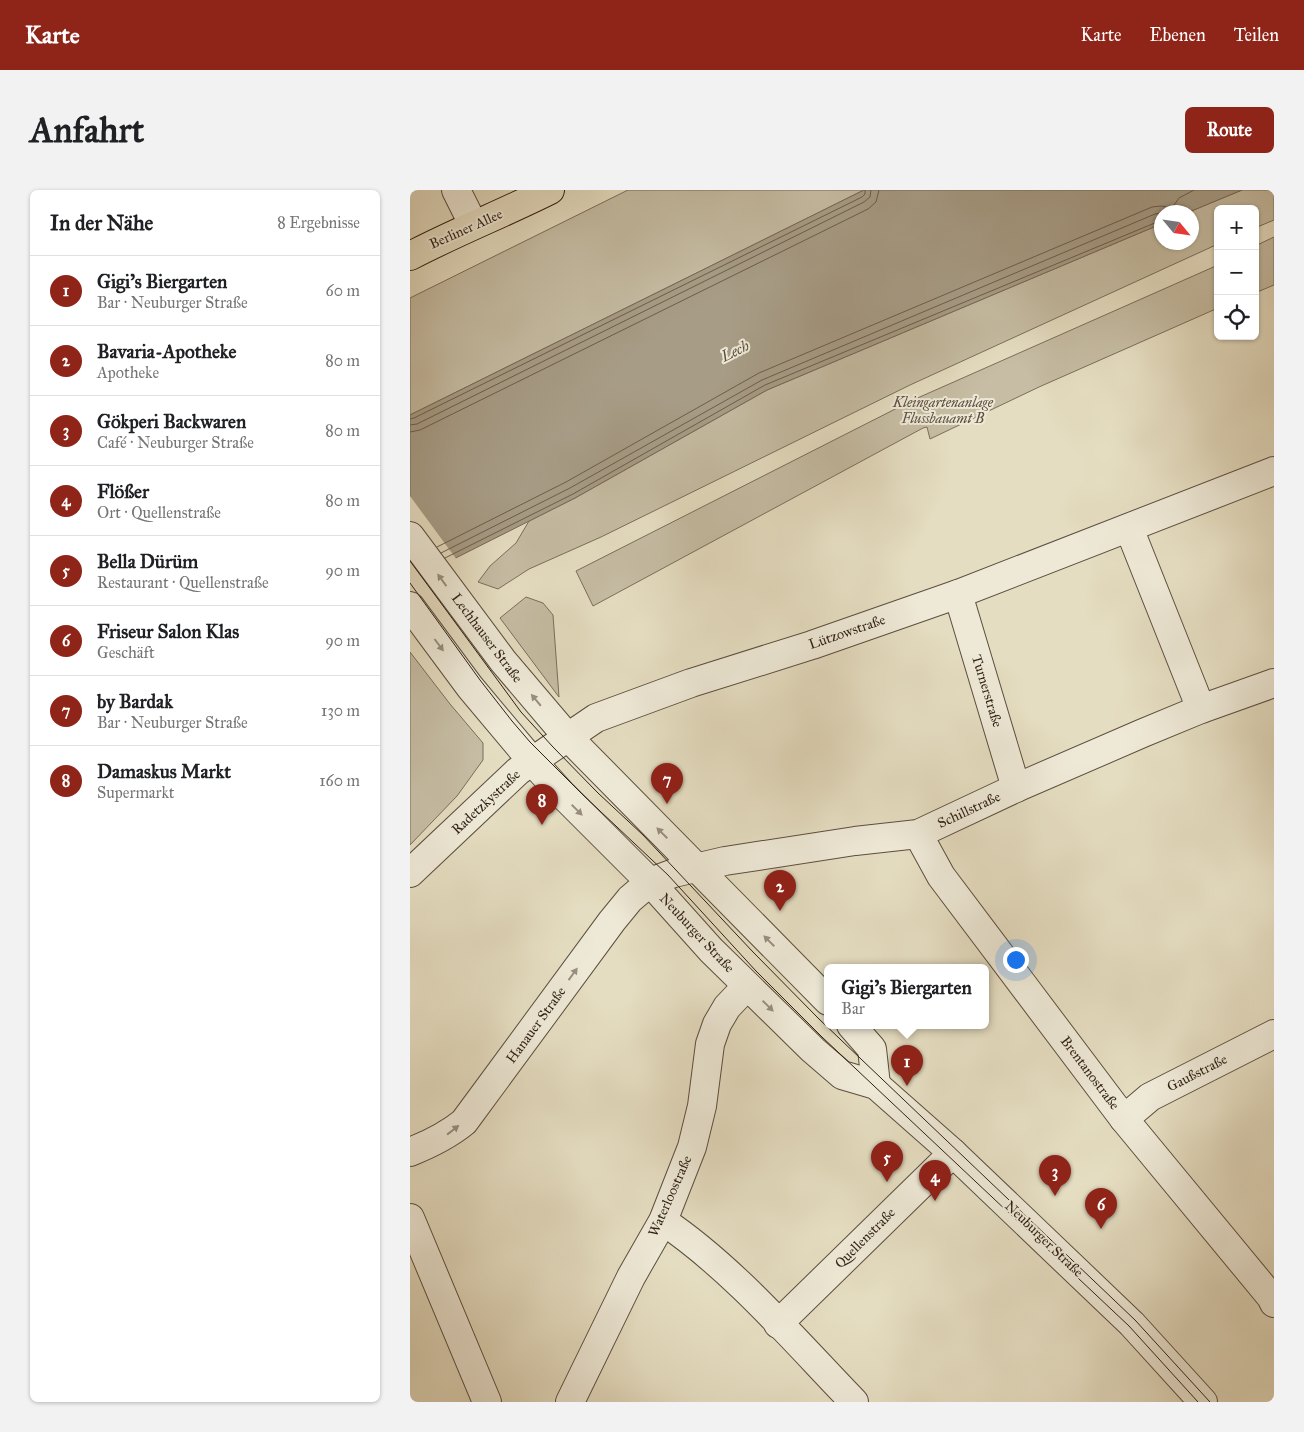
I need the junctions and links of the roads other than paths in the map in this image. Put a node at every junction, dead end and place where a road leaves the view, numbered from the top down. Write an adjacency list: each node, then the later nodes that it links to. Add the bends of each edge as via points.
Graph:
1 (456, 190): 3 (street)
2 (550, 190): 3 (main road, Berliner Allee)
3 (473, 224): 4 (main road, Berliner Allee)
4 (410, 256)
5 (1274, 471): 6 (street, Lützowstraße)
6 (1129, 528): 8 (street, Lützowstraße); 11 (street)
7 (410, 536): 12 (street, Lechhauser Straße, one-way to 7, via 502,661)
8 (958, 594): 12 (street, Lützowstraße, via 682,686 596,718); 14 (street, Turnerstraße)
9 (410, 606): 13 (street, one-way to 13, via 470,687)
10 (1274, 683): 11 (street, Schillstraße)
11 (1201, 709): 14 (street, Schillstraße)
12 (568, 737): 13 (street, Radetzkystraße); 16 (street, one-way to 12)
13 (532, 762): 17 (street, Radetzkystraße, via 510,778); 18 (street, Neuburger Straße, one-way to 18)
14 (1016, 788): 15 (street, Schillstraße)
15 (918, 834): 16 (street, Schillstraße, via 725,861); 24 (street, Brentanostraße, via 946,883)
16 (696, 868): 18 (street, Schillstraße); 20 (street, one-way to 16)
17 (410, 873)
18 (650, 882): 19 (street, Neuburger Straße); 25 (street, Hanauer Straße, one-way to 18, via 432,1144 464,1122 612,921)
19 (747, 986): 23 (street, Neuburger Straße, one-way to 23, via 842,1075); 28 (street, Waterloostraße, via 727,1007 717,1024 710,1044 702,1106 692,1147)
20 (824, 997)
21 (854, 1029): 23 (street, via 872,1049)
22 (1274, 1034): 24 (street, Gaußstraße, via 1150,1098)
23 (876, 1085): 26 (street, Neuburger Straße)
24 (1124, 1119): 29 (street, Brentanostraße)
25 (410, 1152)
26 (953, 1153): 30 (street, Quellenstraße); 34 (street, Neuburger Straße, via 1132,1324)
27 (410, 1218): 31 (street)
28 (662, 1221): 30 (street, via 728,1273); 32 (street, Waterloostraße, via 630,1277)
29 (1274, 1303)
30 (778, 1324): 33 (street)
31 (487, 1402)
32 (570, 1402)
33 (854, 1402)
34 (1203, 1402)

